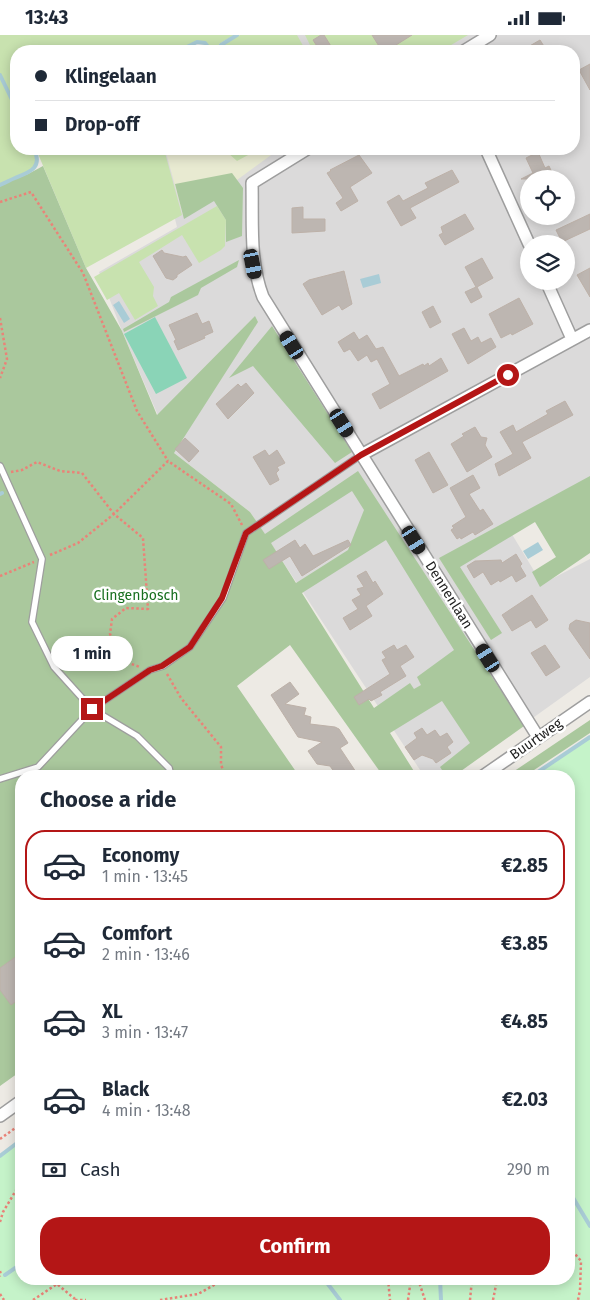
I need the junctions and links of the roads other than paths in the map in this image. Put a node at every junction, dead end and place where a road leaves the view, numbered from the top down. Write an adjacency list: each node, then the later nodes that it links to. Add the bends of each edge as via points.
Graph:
1 (490, 35): 2 (street)
2 (474, 45)
3 (297, 155): 9 (street, Dennenlaan, via 252,183 253,264 263,297)
4 (489, 155): 5 (street)
5 (525, 235)
6 (550, 290): 8 (street)
7 (590, 330): 8 (street)
8 (572, 339): 9 (street)
9 (361, 455): 12 (lane, via 246,533 222,598 190,647); 13 (street, Dennenlaan)
10 (0, 466): 12 (lane, via 42,559 32,622 54,667)
11 (590, 702): 13 (street, Buurtweg)
12 (92, 709): 14 (lane, via 38,767); 15 (lane, via 137,737)
13 (538, 737): 16 (street, Buurtweg)
14 (28, 770)
15 (170, 770)
16 (491, 770)
17 (15, 774): 18 (lane)
18 (0, 779)
19 (15, 1106): 20 (street)
20 (0, 1117)

